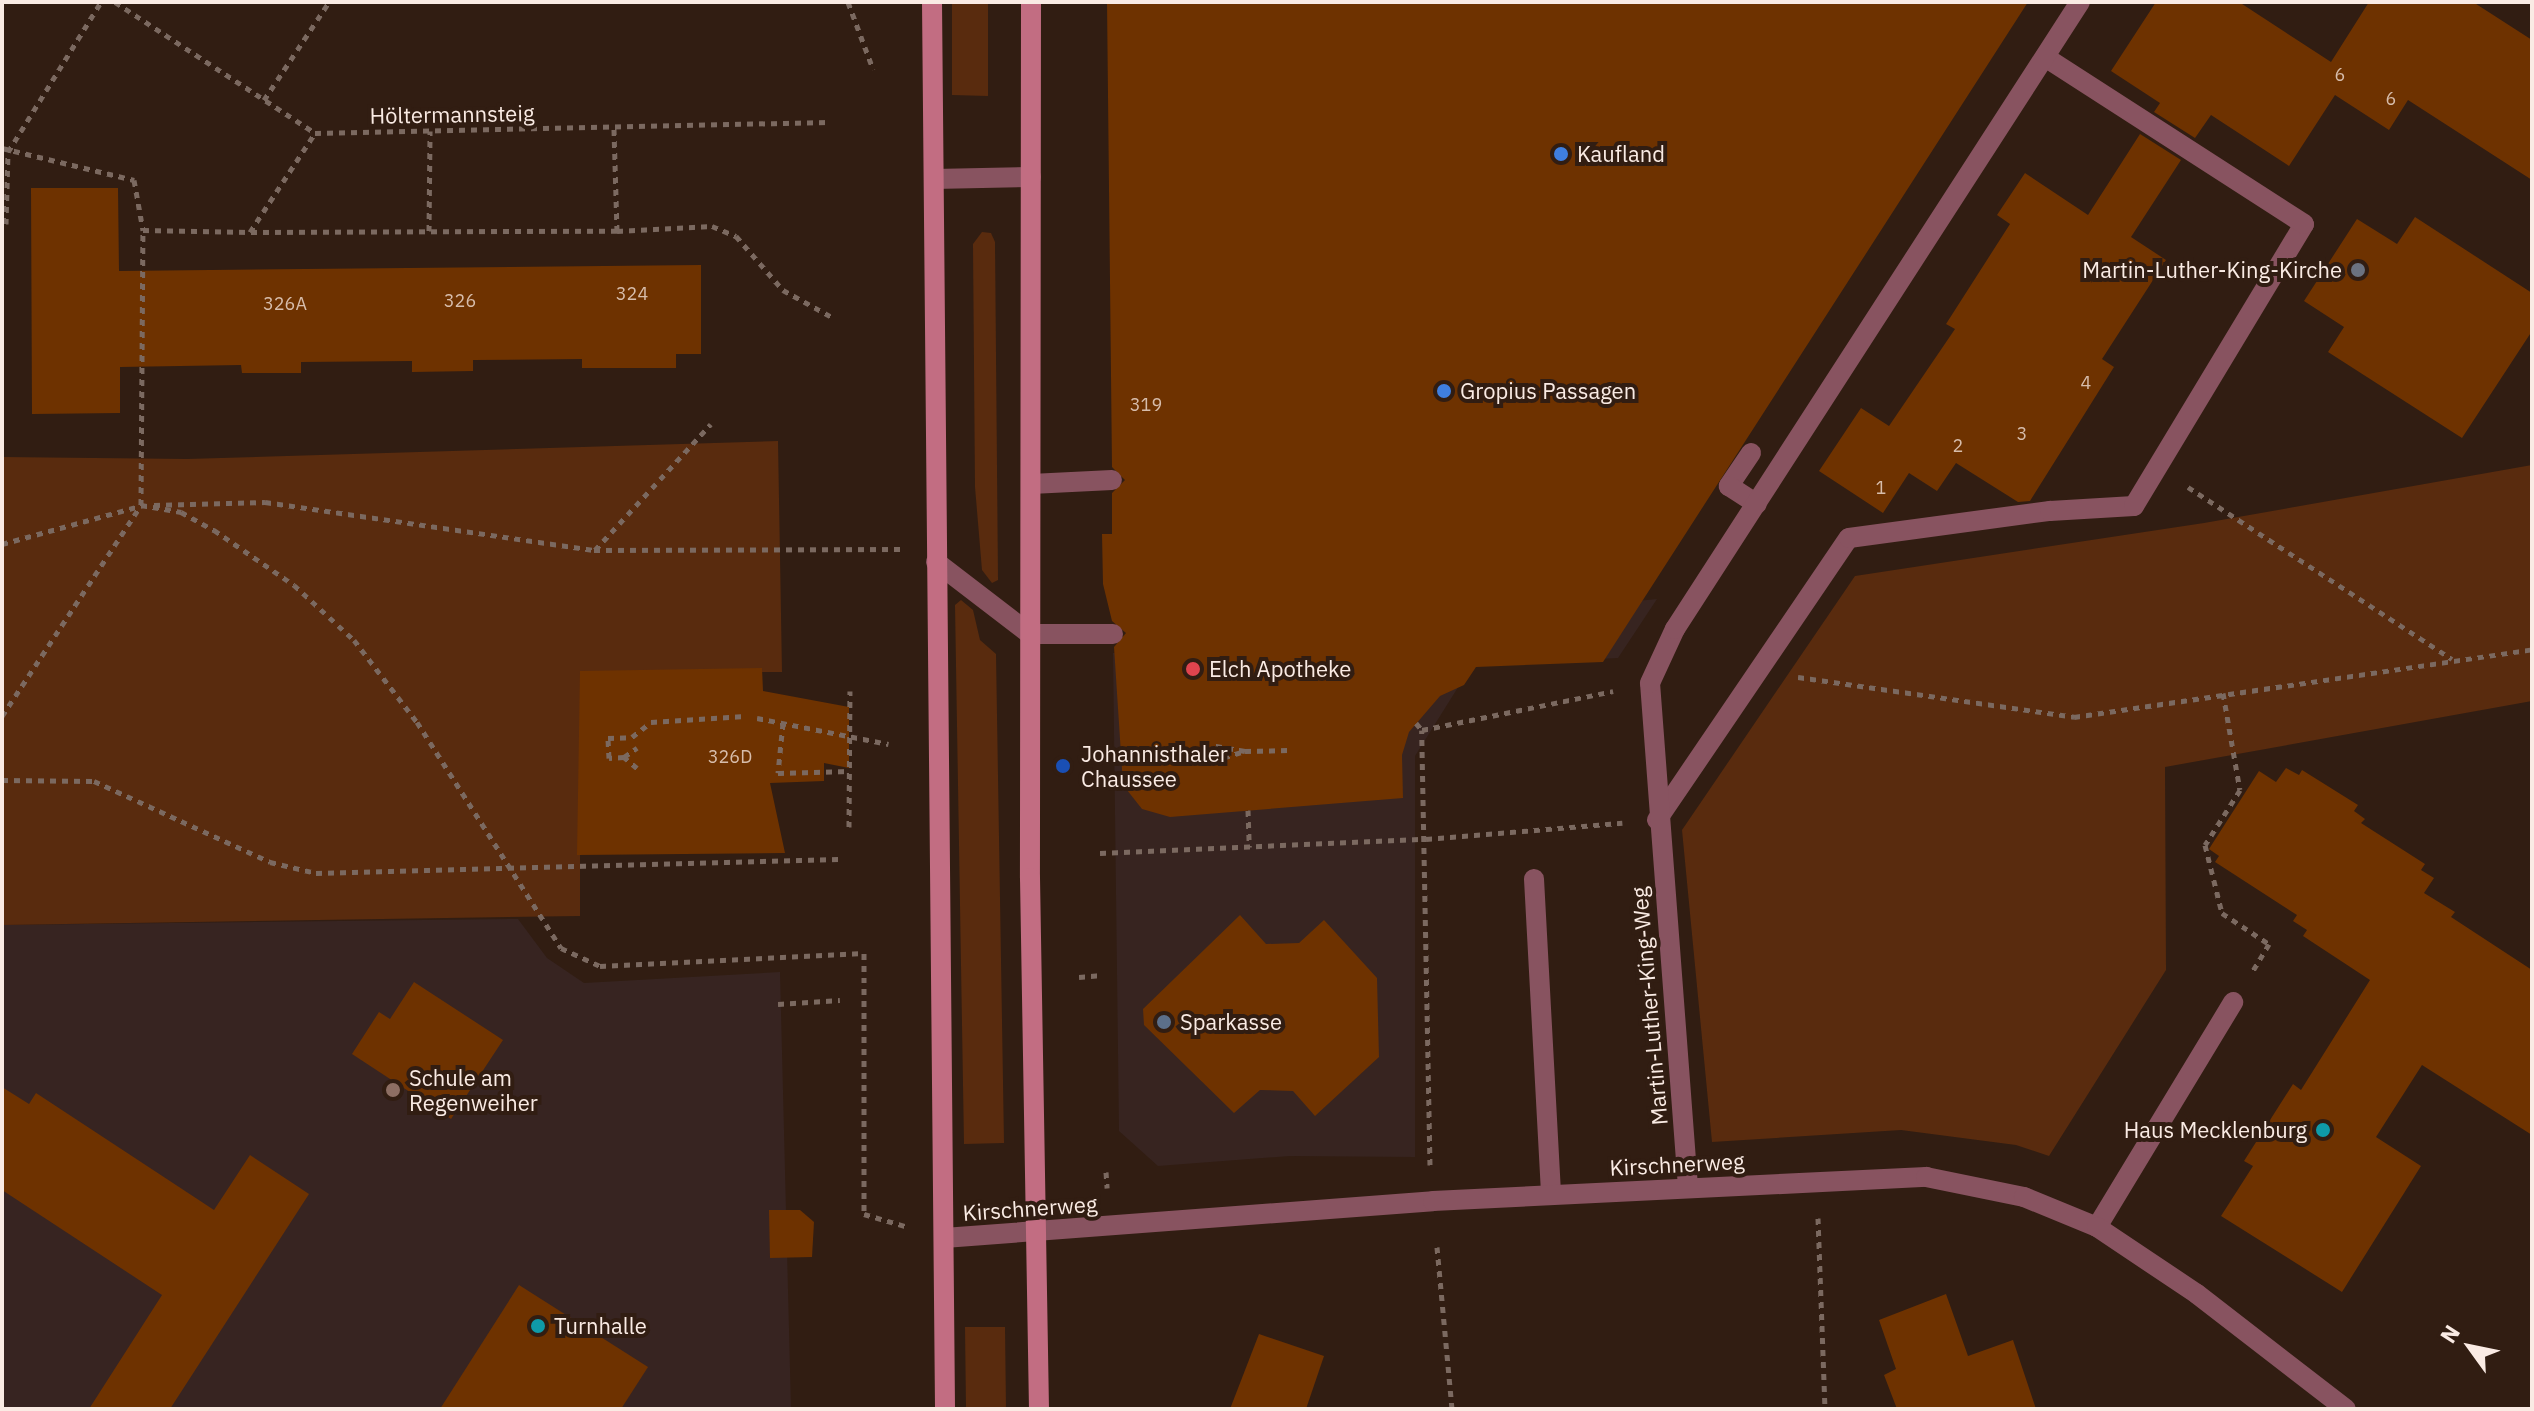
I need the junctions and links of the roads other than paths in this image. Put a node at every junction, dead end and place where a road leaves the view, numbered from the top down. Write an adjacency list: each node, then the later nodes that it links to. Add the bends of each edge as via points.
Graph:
1 (932, 2): 6 (main road)
2 (1031, 2): 5 (main road)
3 (2080, 2): 4 (street)
4 (2045, 57): 10 (street); 14 (street, via 2304,224 2134,506 2050,511 1849,538)
5 (1031, 177): 6 (street); 9 (main road)
6 (934, 179): 11 (main road)
7 (1751, 453): 10 (street, via 1729,486)
8 (1112, 480): 9 (street)
9 (1031, 484): 12 (main road)
10 (1757, 504): 14 (street, Martin-Luther-King-Weg, via 1675,629 1650,683)
11 (936, 555): 12 (street); 21 (main road)
12 (1030, 634): 13 (street); 20 (main road)
13 (1113, 634)
14 (1657, 820): 17 (street, Martin-Luther-King-Weg)
15 (1534, 879): 18 (street)
16 (2233, 1002): 19 (street)
17 (1688, 1187): 18 (street, Kirschnerweg); 19 (street, Kirschnerweg, via 1926,1177 1985,1186)
18 (1551, 1194): 20 (street, Kirschnerweg)
19 (2097, 1227): 24 (street, Kirschnerweg, via 2197,1294)
20 (1038, 1233): 21 (street, Kirschnerweg); 23 (main road)
21 (944, 1238): 22 (main road)
22 (945, 1409)
23 (1039, 1409)
24 (2346, 1409)

